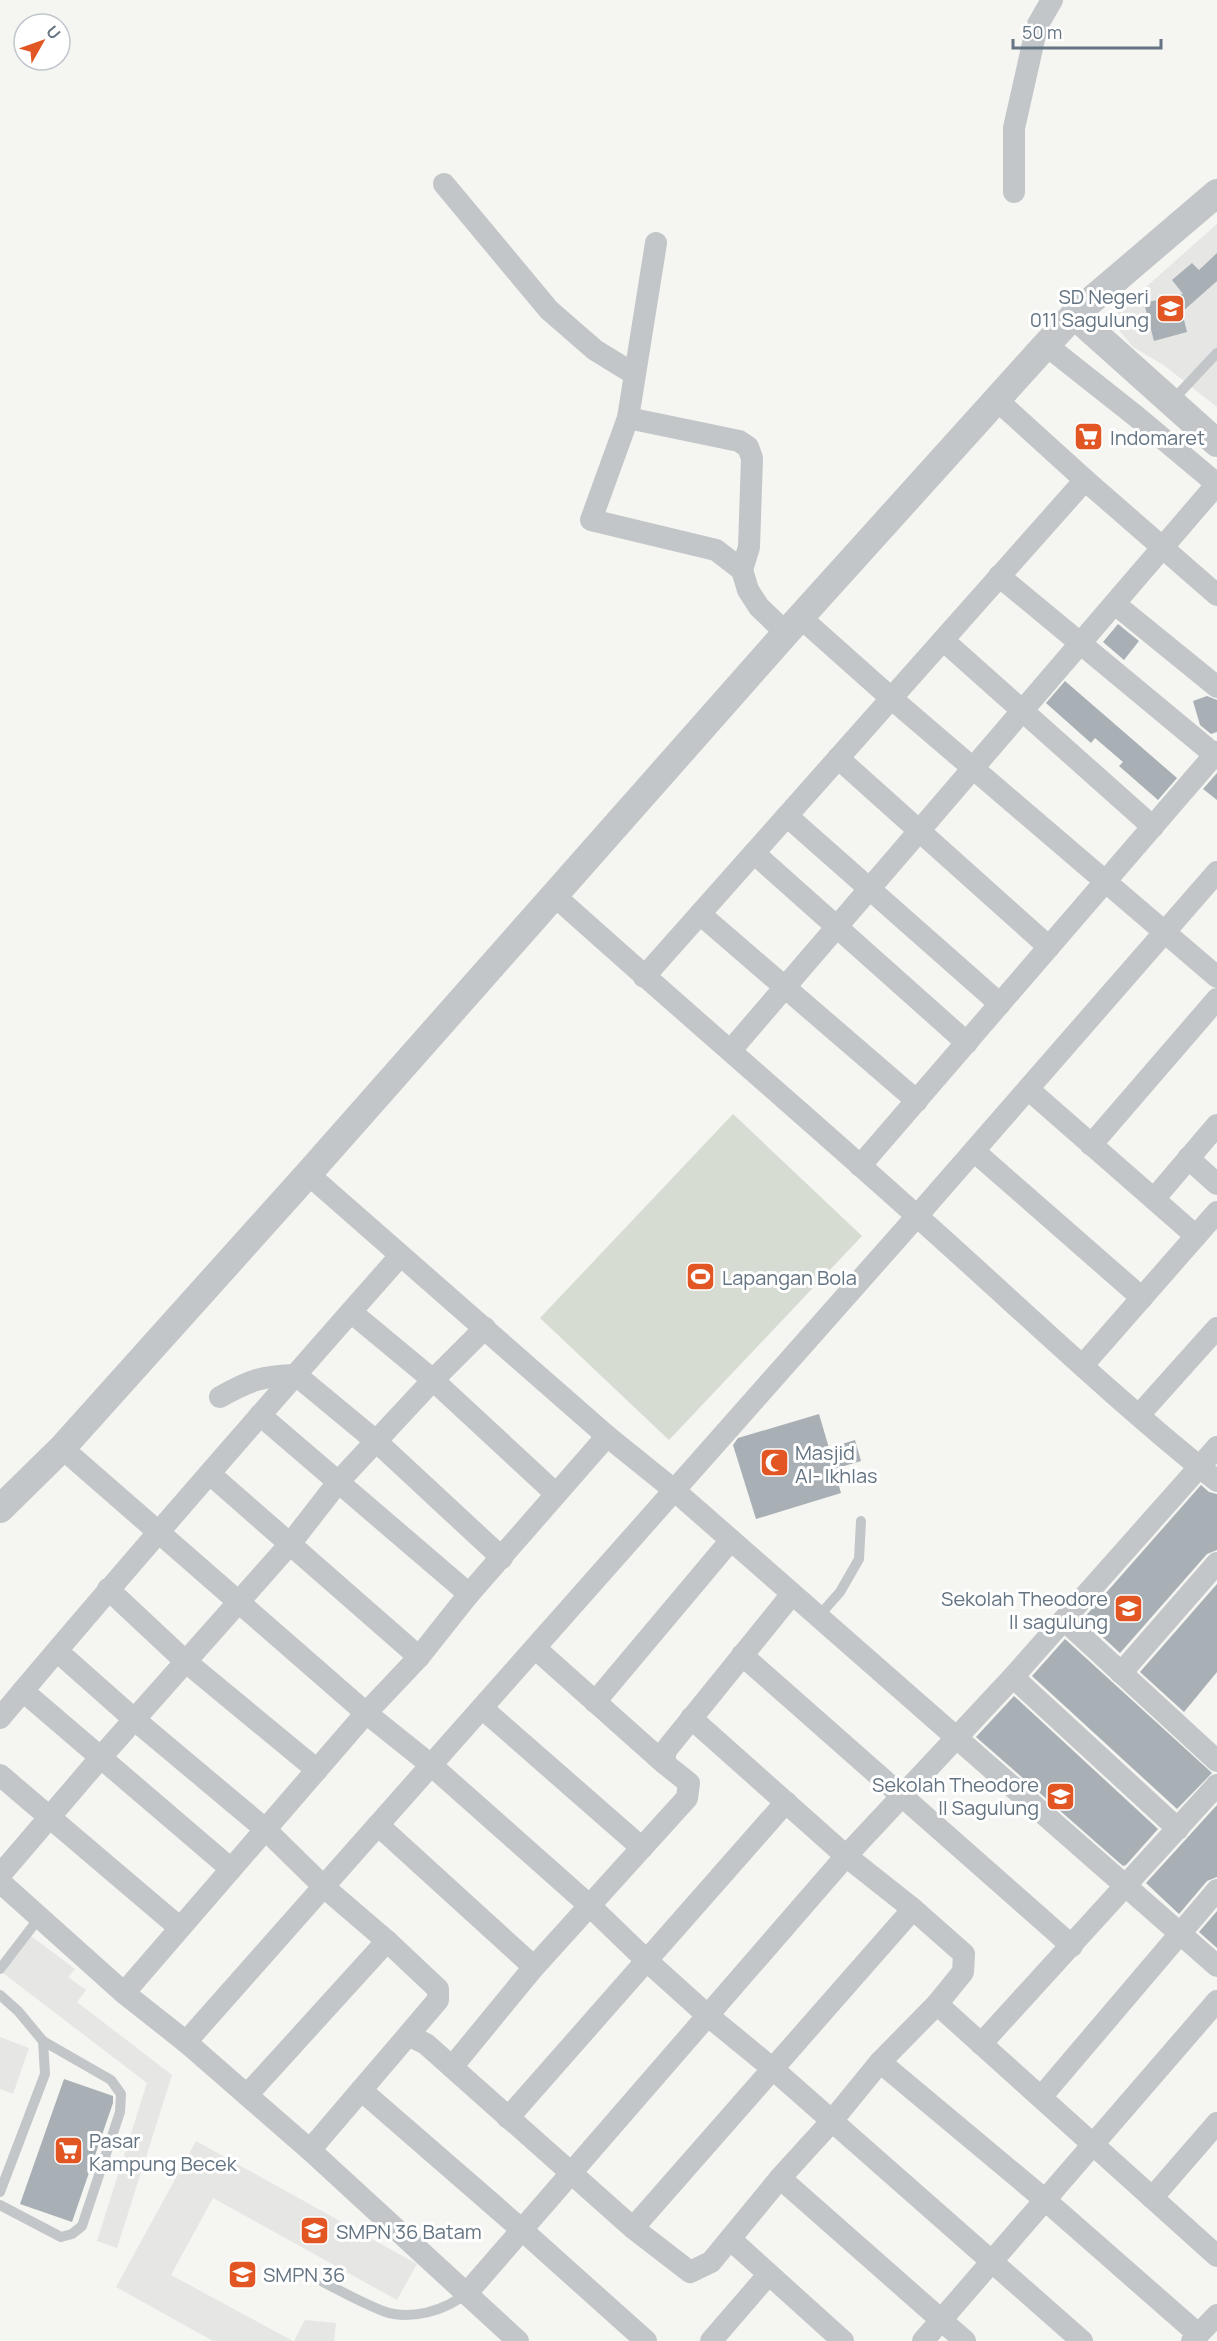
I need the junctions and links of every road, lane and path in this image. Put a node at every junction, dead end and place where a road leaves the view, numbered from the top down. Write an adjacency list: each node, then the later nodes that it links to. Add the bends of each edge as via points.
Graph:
1 (1052, 0): 3 (street, via 1037,26 1014,128)
2 (444, 184): 9 (street, via 549,310 595,350)
3 (1014, 192)
4 (1217, 193): 6 (street)
5 (656, 243): 9 (street)
6 (1074, 315): 7 (street); 10 (street)
7 (1046, 345): 11 (street); 12 (street)
8 (1217, 352): 10 (lane)
9 (634, 374): 13 (street)
10 (1164, 397): 12 (street); 14 (street)
11 (997, 400): 15 (street); 22 (street)
12 (1137, 417): 16 (street)
13 (628, 418): 18 (street, via 739,441 748,447 752,458 749,547); 18 (street, via 592,522 716,550)
14 (1217, 443)
15 (1085, 480): 17 (street); 19 (street)
16 (1217, 484): 17 (street)
17 (1164, 548): 20 (street); 21 (street)
18 (742, 570): 22 (street, via 748,591 759,607)
19 (999, 576): 23 (street); 24 (street)
20 (1217, 596)
21 (1114, 604): 24 (street); 25 (street)
22 (793, 625): 26 (street); 38 (street)
23 (943, 640): 26 (street); 27 (street)
24 (1082, 643): 27 (street); 28 (street)
25 (1217, 687)
26 (891, 698): 29 (street); 30 (street)
27 (1024, 710): 30 (street); 32 (street)
28 (1216, 754): 32 (street)
29 (838, 758): 31 (street); 33 (street)
30 (974, 768): 33 (street); 36 (street)
31 (787, 816): 34 (street); 37 (street)
32 (1153, 827): 36 (street)
33 (921, 830): 37 (street); 42 (street)
34 (754, 853): 39 (street); 40 (street)
35 (1217, 872): 41 (street)
36 (1106, 881): 41 (street); 42 (street)
37 (871, 888): 40 (street); 47 (street)
38 (555, 896): 43 (street); 57 (street)
39 (700, 914): 43 (street); 45 (street)
40 (838, 927): 45 (street); 48 (street)
41 (1165, 931): 44 (street); 50 (street)
42 (1049, 947): 47 (street)
43 (644, 976): 49 (street)
44 (1217, 977)
45 (786, 987): 49 (street); 51 (street)
46 (1217, 999): 53 (street)
47 (1000, 1004): 48 (street)
48 (967, 1043): 51 (street)
49 (731, 1050): 56 (street)
50 (1028, 1089): 53 (street); 54 (street)
51 (917, 1101): 56 (street)
52 (1217, 1125): 55 (street)
53 (1091, 1145): 59 (street)
54 (974, 1151): 61 (street); 64 (street)
55 (1188, 1158): 58 (street); 59 (street)
56 (860, 1166): 61 (street)
57 (308, 1174): 63 (street); 77 (street)
58 (1217, 1184)
59 (1154, 1199): 62 (street)
60 (1217, 1212): 62 (street)
61 (917, 1216): 68 (street); 81 (street)
62 (1196, 1236): 64 (street)
63 (400, 1256): 65 (street); 66 (street)
64 (1142, 1298): 68 (street)
65 (351, 1312): 69 (street); 70 (street)
66 (485, 1328): 70 (street); 74 (street)
67 (1217, 1328): 73 (street)
68 (1083, 1365): 73 (street)
69 (296, 1375): 71 (street, via 266,1376); 72 (street); 75 (street)
70 (433, 1380): 75 (street); 82 (street)
71 (220, 1397)
72 (260, 1414): 78 (street); 80 (street)
73 (1139, 1415): 79 (street)
74 (606, 1436): 81 (street); 82 (street)
75 (377, 1442): 80 (street); 88 (street)
76 (1217, 1447): 79 (street)
77 (62, 1448): 83 (street); 85 (street)
78 (210, 1474): 85 (street); 87 (street)
79 (1208, 1474): 95 (street)
80 (339, 1481): 87 (street); 91 (street)
81 (674, 1490): 86 (street); 96 (street)
82 (556, 1494): 88 (street)
83 (1, 1508)
84 (861, 1521): 94 (lane, via 860,1559 840,1592)
85 (156, 1532): 90 (street); 93 (street)
86 (731, 1540): 92 (street); 104 (street)
87 (290, 1544): 93 (street); 99 (street)
88 (502, 1558): 91 (street)
89 (1217, 1563): 101 (street)
90 (108, 1589): 97 (street); 100 (street)
91 (469, 1594): 99 (street)
92 (792, 1594): 94 (street); 98 (street)
93 (238, 1602): 100 (street); 106 (street)
94 (818, 1617): 110 (street)
95 (1065, 1620): 101 (street); 102 (street)
96 (535, 1648): 104 (street); 105 (street)
97 (57, 1651): 103 (street); 109 (street)
98 (742, 1655): 108 (street); 118 (street)
99 (419, 1657): 106 (street)
100 (185, 1661): 109 (street); 115 (street)
101 (1121, 1673): 112 (street)
102 (1013, 1677): 110 (street); 123 (street)
103 (22, 1691): 107 (street); 111 (street)
104 (595, 1702): 113 (street)
105 (482, 1708): 114 (street); 124 (street)
106 (366, 1713): 114 (street); 115 (street)
107 (0, 1718)
108 (691, 1718): 113 (street, via 666,1750); 119 (street)
109 (135, 1720): 111 (street); 122 (street)
110 (956, 1738): 118 (street); 129 (street)
111 (101, 1757): 120 (street); 126 (street)
112 (1217, 1761)
113 (664, 1763): 124 (street, via 689,1783 687,1798)
114 (431, 1765): 121 (street); 132 (street)
115 (317, 1770): 122 (street)
116 (0, 1775): 120 (street)
117 (1217, 1785): 123 (street)
118 (902, 1796): 125 (street); 138 (street)
119 (786, 1802): 125 (street); 139 (street)
120 (48, 1818): 127 (street); 135 (street)
121 (378, 1825): 130 (street); 141 (street)
122 (265, 1829): 126 (street); 130 (street)
123 (1178, 1829): 129 (street)
124 (642, 1848): 132 (street)
125 (846, 1856): 133 (street); 147 (street)
126 (231, 1869): 135 (street)
127 (0, 1875)
128 (0, 1882): 134 (street)
129 (1127, 1886): 136 (street); 138 (street)
130 (324, 1887): 137 (street); 150 (street)
131 (1217, 1890): 136 (street)
132 (590, 1906): 139 (street); 141 (street)
133 (913, 1909): 146 (street, via 964,1954 963,1972); 154 (street)
134 (39, 1918): 142 (lane); 143 (street)
135 (180, 1928): 143 (street)
136 (1180, 1933): 140 (street); 157 (street)
137 (387, 1941): 148 (street, via 438,1989 438,2000); 156 (street)
138 (1072, 1946): 151 (street)
139 (646, 1960): 147 (street); 158 (street)
140 (1217, 1966)
141 (534, 1967): 153 (street)
142 (0, 1969)
143 (124, 1993): 150 (street)
144 (0, 1995): 149 (lane)
145 (1217, 2001): 161 (street)
146 (937, 2004): 151 (street); 152 (street)
147 (706, 2014): 154 (street); 163 (street)
148 (410, 2036): 153 (street, via 426,2044); 155 (street)
149 (43, 2041): 165 (lane, via 45,2074); 168 (lane, via 111,2080 121,2094 120,2112 82,2226 72,2234 61,2237)
150 (186, 2042): 156 (street)
151 (981, 2044): 157 (street)
152 (880, 2062): 159 (street); 167 (street)
153 (452, 2067): 158 (street)
154 (773, 2069): 159 (street); 169 (street)
155 (361, 2090): 162 (street); 170 (street)
156 (247, 2095): 162 (street)
157 (1042, 2096): 161 (street)
158 (508, 2118): 163 (street)
159 (831, 2122): 164 (street); 173 (street)
160 (1217, 2123): 166 (street)
161 (1093, 2144): 166 (street); 167 (street)
162 (310, 2150): 176 (street)
163 (571, 2172): 169 (street); 170 (street)
164 (780, 2178): 171 (street); 178 (street)
165 (0, 2192)
166 (1152, 2198): 172 (street)
167 (1044, 2199): 173 (street); 180 (street)
168 (0, 2205)
169 (633, 2228): 171 (street, via 690,2272 711,2262)
170 (521, 2229): 176 (street); 182 (street)
171 (730, 2239): 174 (street)
172 (1214, 2248)
173 (992, 2260): 178 (street); 186 (street)
174 (768, 2275): 179 (street); 183 (street)
175 (323, 2282): 176 (lane, via 385,2312 408,2315 455,2303)
176 (466, 2293): 181 (street)
177 (1217, 2315): 180 (street)
178 (941, 2320): 184 (street); 185 (street)
179 (831, 2337)
180 (1195, 2338)
181 (513, 2339)
182 (646, 2341)
183 (711, 2341)
184 (923, 2341)
185 (965, 2341)
186 (1082, 2341)

